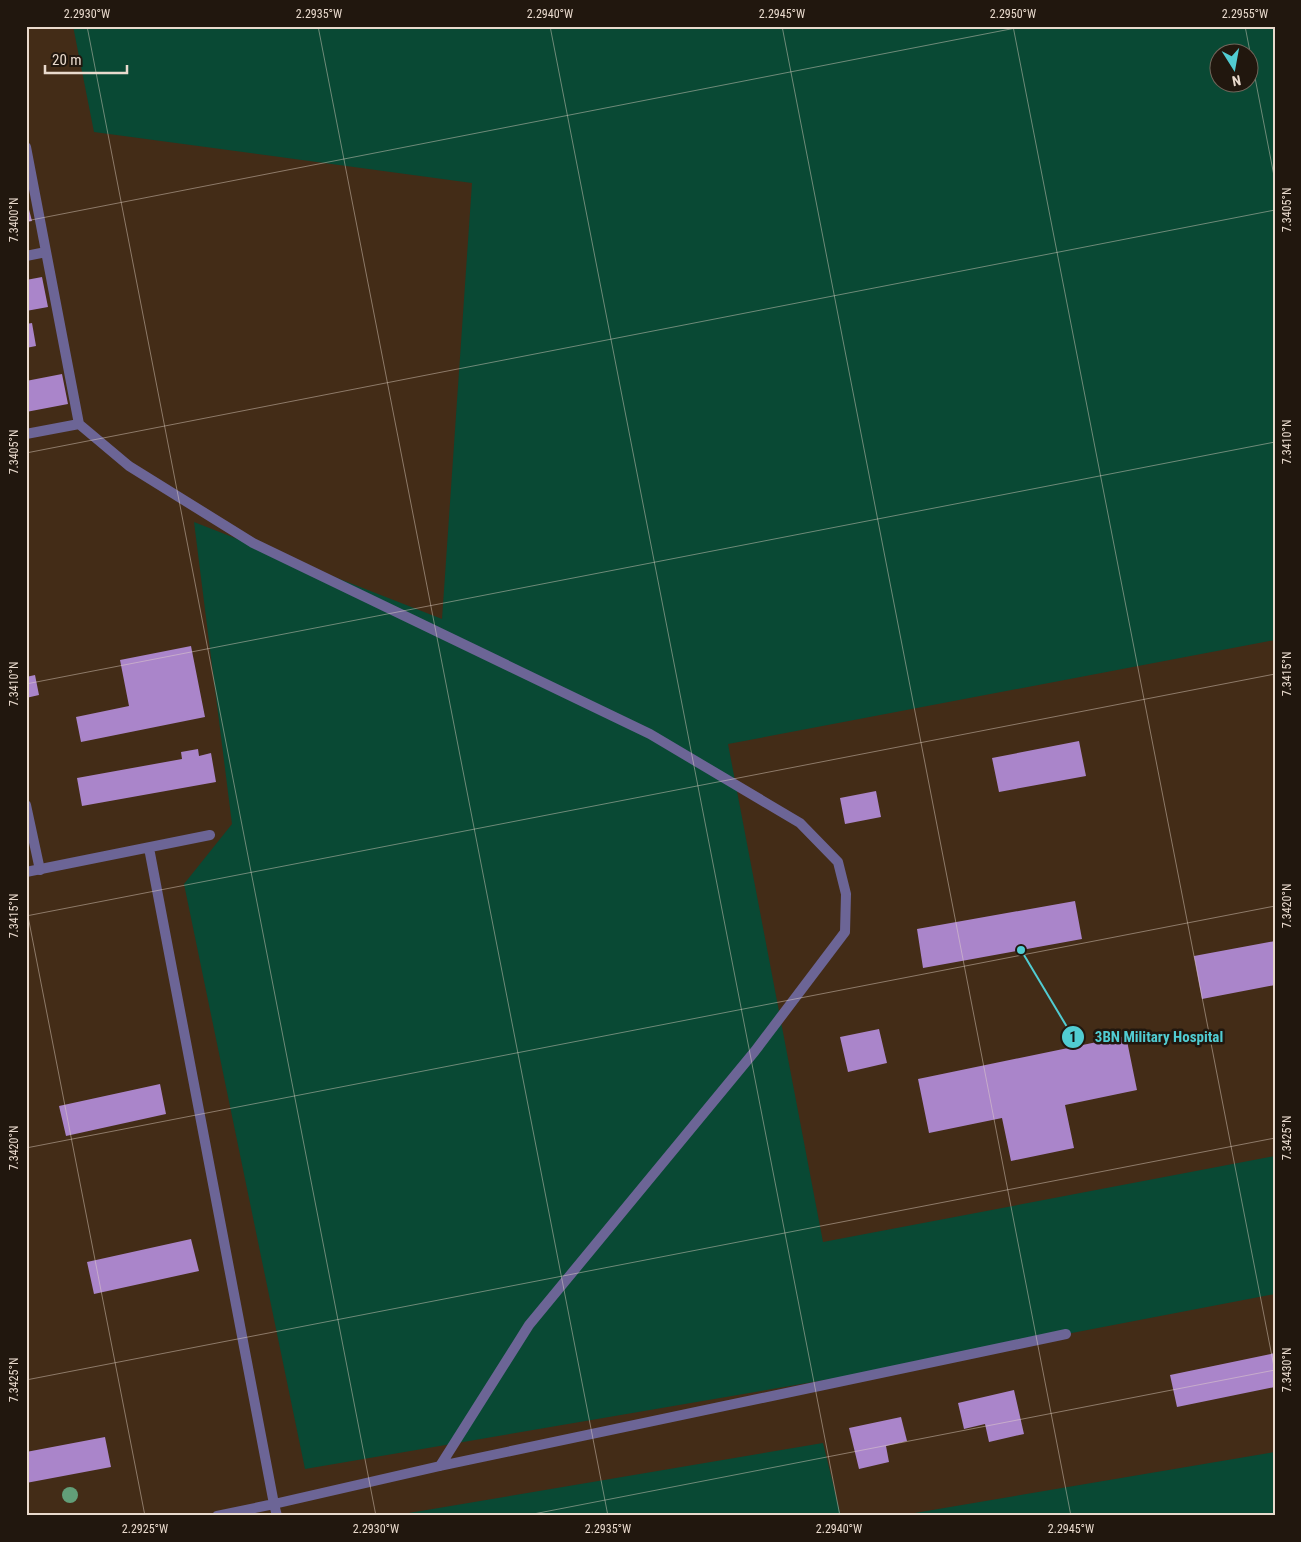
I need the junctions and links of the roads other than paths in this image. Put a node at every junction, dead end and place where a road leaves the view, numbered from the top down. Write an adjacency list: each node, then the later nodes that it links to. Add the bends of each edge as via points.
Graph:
1 (26, 147): 2 (street)
2 (46, 252): 3 (street); 4 (street)
3 (26, 256)
4 (80, 424): 5 (street); 12 (street, via 129,466 253,542 650,734 800,823 838,862 846,894 845,932 755,1051 529,1325)
5 (26, 434)
6 (26, 805): 9 (street)
7 (210, 835): 8 (street)
8 (149, 848): 9 (street); 13 (street)
9 (40, 870): 10 (street)
10 (26, 872)
11 (1066, 1334): 12 (street)
12 (440, 1466): 13 (street)
13 (274, 1504): 14 (street); 15 (street)
14 (217, 1516)
15 (277, 1516)

